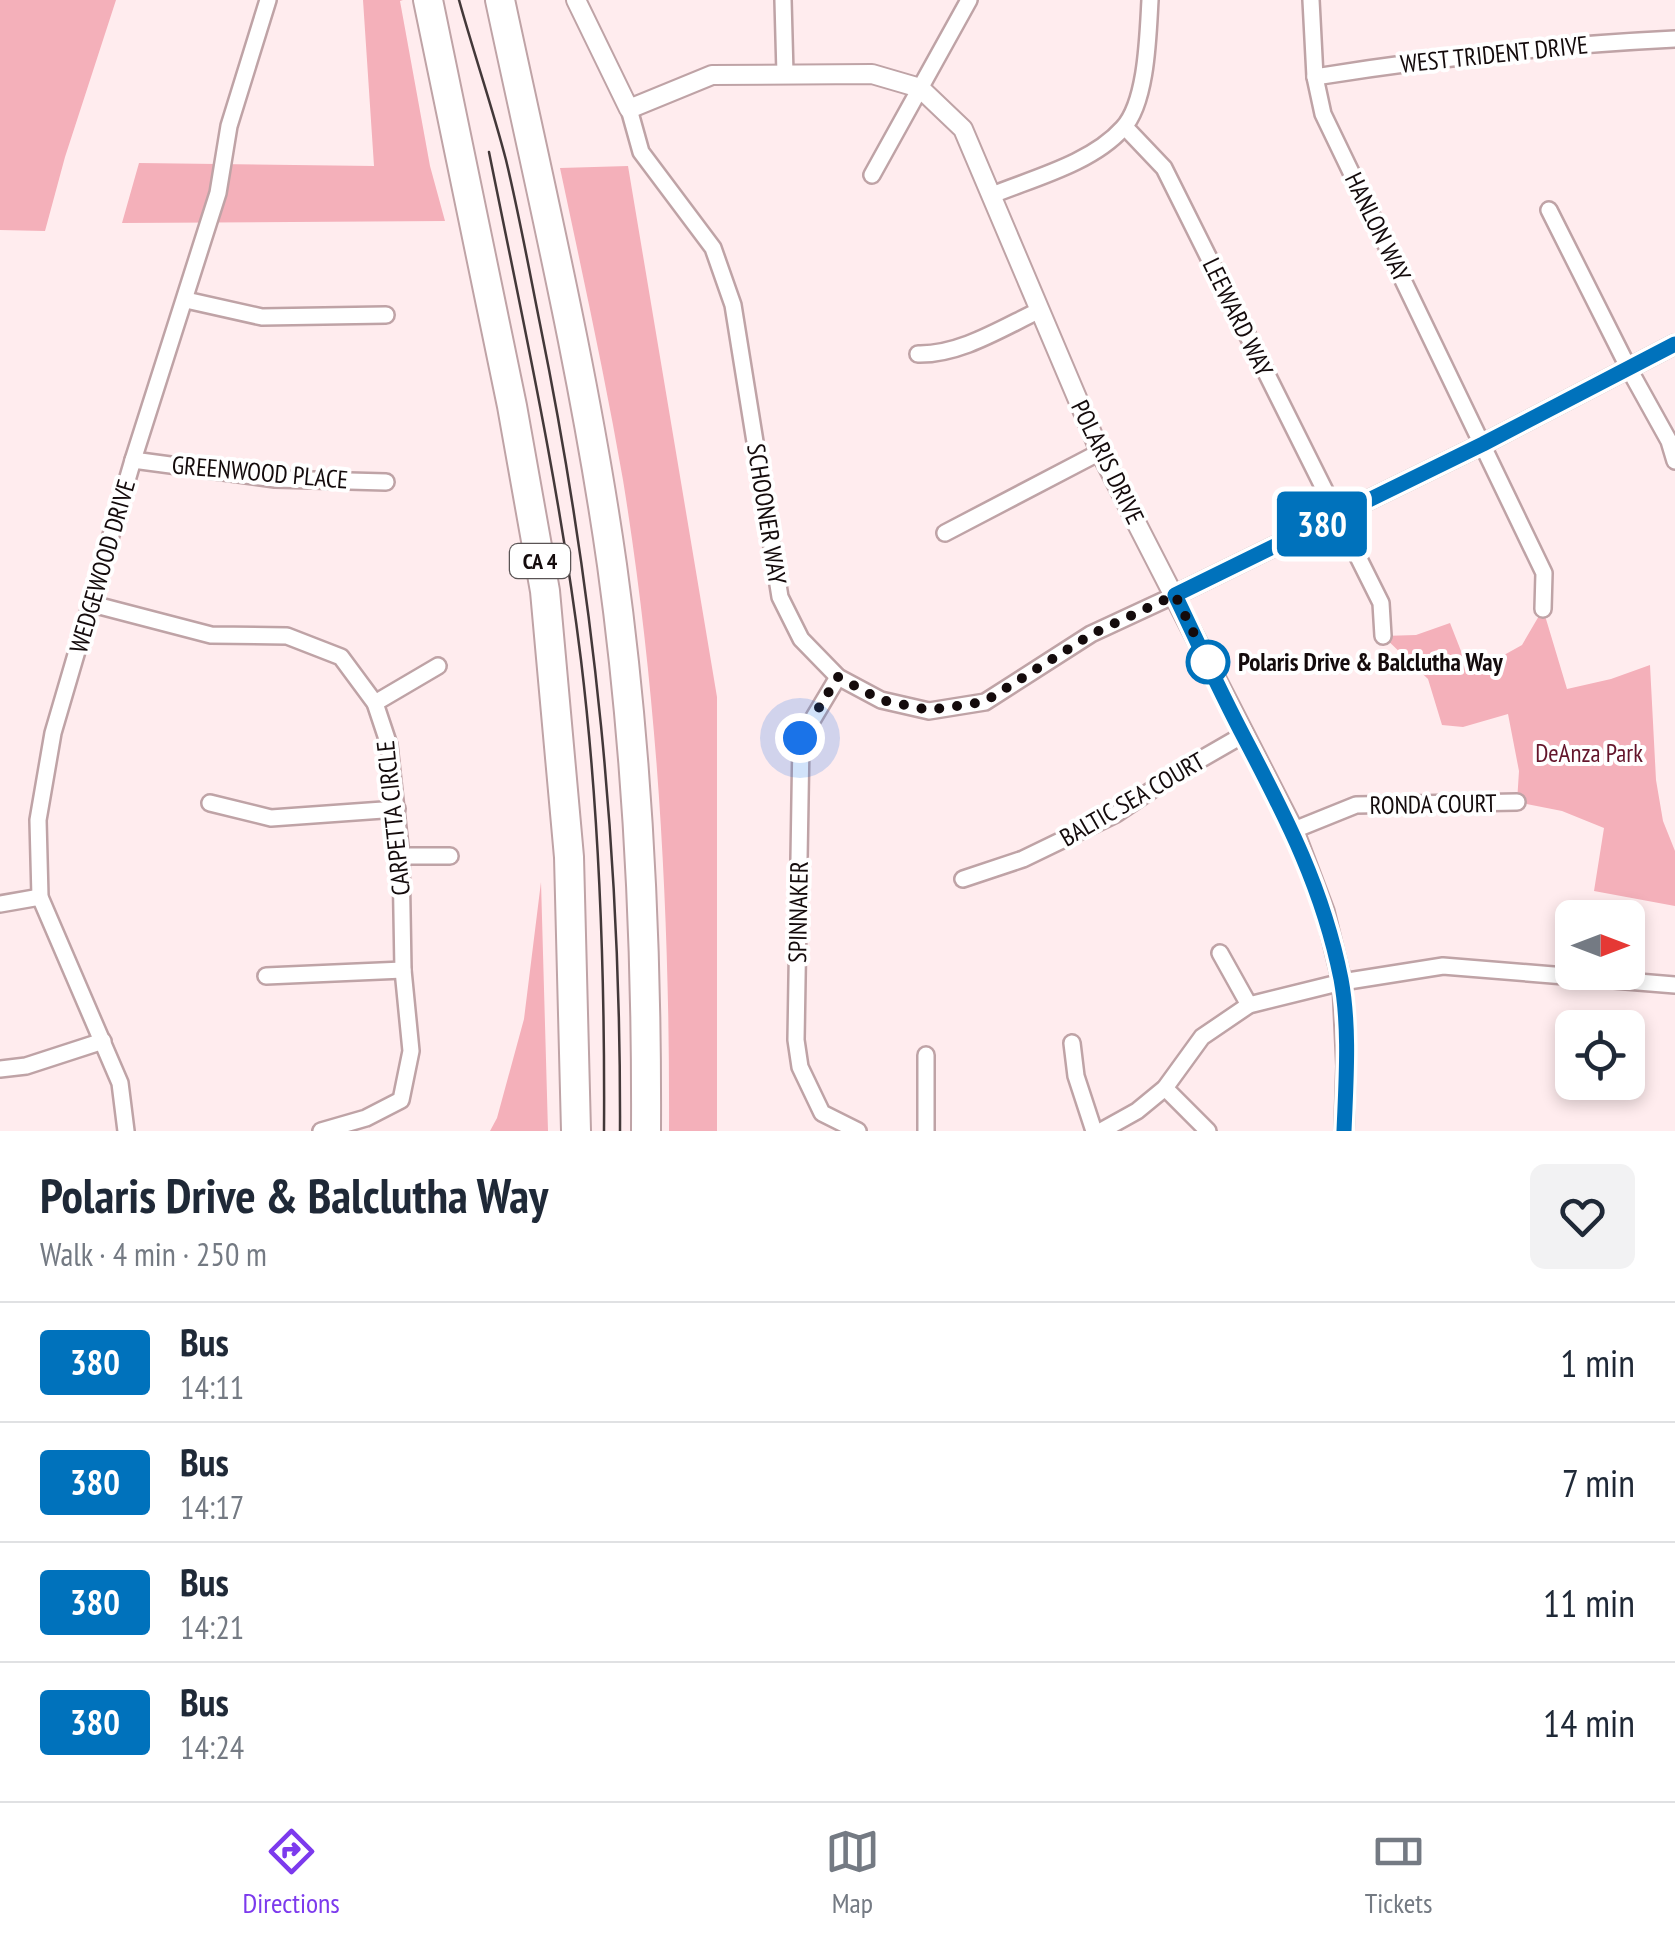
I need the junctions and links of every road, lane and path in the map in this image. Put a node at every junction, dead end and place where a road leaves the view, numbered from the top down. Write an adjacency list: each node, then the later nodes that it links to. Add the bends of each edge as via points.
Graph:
1 (268, 0): 18 (street, WEDGEWOOD DRIVE)
2 (428, 0): 61 (highway, CA 4, via 545,592 569,857)
3 (500, 0): 62 (highway, via 612,567 640,848)
4 (576, 0): 13 (street, SCHOONER WAY)
5 (783, 0): 10 (street)
6 (969, 0): 12 (street)
7 (1150, 0): 14 (street, via 1142,84)
8 (1311, 0): 11 (street, HANLON WAY)
9 (1675, 39): 11 (street, WEST TRIDENT DRIVE, via 1423,59)
10 (784, 74): 12 (street, POLARIS DRIVE, via 872,74); 13 (street, POLARIS DRIVE, via 712,76)
11 (1314, 76): 24 (street, HANLON WAY, via 1323,114)
12 (920, 88): 15 (street); 16 (street, POLARIS DRIVE, via 963,130)
13 (630, 109): 36 (street, SCHOONER WAY, via 641,152 713,248 733,305 780,597 801,639)
14 (1126, 127): 16 (street, via 1064,166); 29 (street, LEEWARD WAY, via 1164,168)
15 (872, 175)
16 (992, 195): 19 (street, POLARIS DRIVE)
17 (1548, 210): 23 (street)
18 (186, 300): 20 (street, via 262,316); 26 (street, WEDGEWOOD DRIVE)
19 (1040, 310): 22 (street, via 957,348); 25 (street, POLARIS DRIVE)
20 (386, 315)
21 (1675, 344): 23 (street)
22 (918, 354)
23 (1629, 370): 24 (street); 27 (street)
24 (1483, 444): 29 (street); 33 (street, HANLON WAY, via 1544,573)
25 (1100, 452): 30 (street); 31 (street, POLARIS DRIVE)
26 (133, 460): 28 (street, GREENWOOD PLACE, via 276,478); 32 (street, WEDGEWOOD DRIVE)
27 (1675, 461)
28 (386, 482)
29 (1338, 517): 31 (street); 34 (street, LEEWARD WAY, via 1382,602)
30 (945, 533)
31 (1175, 595): 36 (street, SCHOONER WAY, via 1092,634 984,702 929,710 881,700); 38 (street, POLARIS DRIVE)
32 (92, 604): 37 (street, CARPETTA CIRCLE, via 211,635 287,636 341,656); 46 (street, WEDGEWOOD DRIVE, via 52,733 38,820)
33 (1543, 609)
34 (1383, 636)
35 (438, 666): 37 (street)
36 (838, 677): 63 (street, SPINNAKER, via 800,738 796,1040 800,1067 822,1112)
37 (375, 704): 41 (street, CARPETTA CIRCLE, via 390,744)
38 (1243, 735): 42 (street, POLARIS DRIVE); 45 (street, BALTIC SEA COURT, via 1116,814 1023,859)
39 (1517, 802): 42 (street, RONDA COURT, via 1356,806)
40 (210, 803): 41 (street, via 271,818)
41 (397, 809): 43 (street, CARPETTA CIRCLE)
42 (1294, 830): 51 (street, POLARIS DRIVE)
43 (401, 856): 44 (street); 49 (street, CARPETTA CIRCLE)
44 (450, 856)
45 (963, 879)
46 (40, 897): 47 (street); 54 (street, WEDGEWOOD DRIVE)
47 (0, 904)
48 (1220, 954): 53 (street)
49 (403, 970): 50 (street); 60 (street, CARPETTA CIRCLE, via 411,1050 400,1100)
50 (266, 976)
51 (1342, 982): 52 (street, via 1443,966); 53 (street); 67 (street, POLARIS DRIVE)
52 (1675, 986)
53 (1249, 1005): 58 (street, via 1202,1037)
54 (103, 1041): 57 (street); 59 (street, WEDGEWOOD DRIVE, via 120,1083)
55 (1072, 1043): 65 (street, via 1076,1076)
56 (926, 1055): 64 (street)
57 (0, 1069)
58 (1165, 1088): 65 (street); 66 (street)
59 (126, 1131)
60 (321, 1131)
61 (576, 1131)
62 (646, 1131)
63 (858, 1131)
64 (926, 1131)
65 (1098, 1131)
66 (1208, 1131)
67 (1344, 1131)

